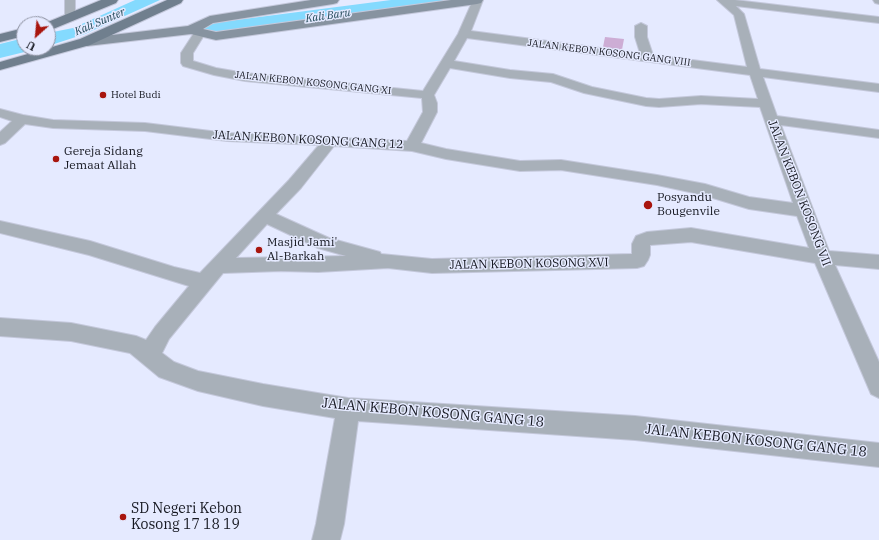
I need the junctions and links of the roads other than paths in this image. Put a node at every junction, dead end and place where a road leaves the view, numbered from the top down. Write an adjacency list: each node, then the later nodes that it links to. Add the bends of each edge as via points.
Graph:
1 (70, 0): 7 (street)
2 (112, 0): 7 (main road)
3 (177, 0): 15 (main road)
4 (333, 0): 11 (street, via 210,20)
5 (478, 0): 11 (street, via 216,36); 13 (street)
6 (724, 1): 8 (street); 19 (street, JALAN KEBON KOSONG VII, via 739,14)
7 (70, 18): 9 (main road)
8 (879, 20)
9 (56, 23)
10 (641, 26): 16 (street, via 641,36)
11 (196, 31): 15 (street); 21 (street, JALAN KEBON KOSONG GANG XI, via 187,63 214,71 245,77)
12 (16, 34): 14 (main road)
13 (464, 34): 16 (street, JALAN KEBON KOSONG GANG VIII); 17 (street)
14 (0, 38)
15 (86, 42): 18 (main road)
16 (648, 59): 19 (street, JALAN KEBON KOSONG GANG VIII)
17 (447, 64): 21 (street); 22 (street, via 553,78 589,90 646,102 701,100)
18 (0, 66)
19 (755, 72): 20 (street, JALAN KEBON KOSONG GANG VIII); 22 (street, JALAN KEBON KOSONG VII)
20 (879, 88)
21 (427, 95): 29 (street, via 430,112)
22 (765, 103): 25 (street, JALAN KEBON KOSONG VII)
23 (0, 113): 24 (street, JALAN KEBON KOSONG GANG 12)
24 (22, 119): 27 (street); 28 (street, JALAN KEBON KOSONG GANG 12, via 53,124 145,127 227,138)
25 (771, 119): 26 (street); 30 (street, JALAN KEBON KOSONG VII)
26 (879, 134)
27 (0, 140)
28 (330, 141): 29 (street, JALAN KEBON KOSONG GANG 12); 31 (street, via 295,184)
29 (412, 146): 30 (street, JALAN KEBON KOSONG GANG 12, via 520,166 561,165 657,180 749,203)
30 (804, 211): 33 (street, JALAN KEBON KOSONG VII)
31 (264, 216): 34 (street, via 324,243); 36 (street)
32 (0, 227): 37 (street, via 90,248)
33 (822, 257): 34 (street, JALAN KEBON KOSONG XVI, via 691,235 647,239 641,244 641,254 637,261 432,266); 35 (street); 40 (street, JALAN KEBON KOSONG VII)
34 (388, 261): 36 (street, JALAN KEBON KOSONG XVI)
35 (879, 262)
36 (218, 266): 37 (street)
37 (204, 282): 39 (street, via 162,333)
38 (0, 327): 39 (street, JALAN KEBON KOSONG GANG 18, via 71,332 136,345)
39 (149, 355): 41 (street, JALAN KEBON KOSONG GANG 18, via 167,370 198,381 263,395)
40 (879, 387)
41 (348, 408): 42 (street, JALAN KEBON KOSONG GANG 18, via 635,428); 43 (street)
42 (879, 455)
43 (326, 540)

